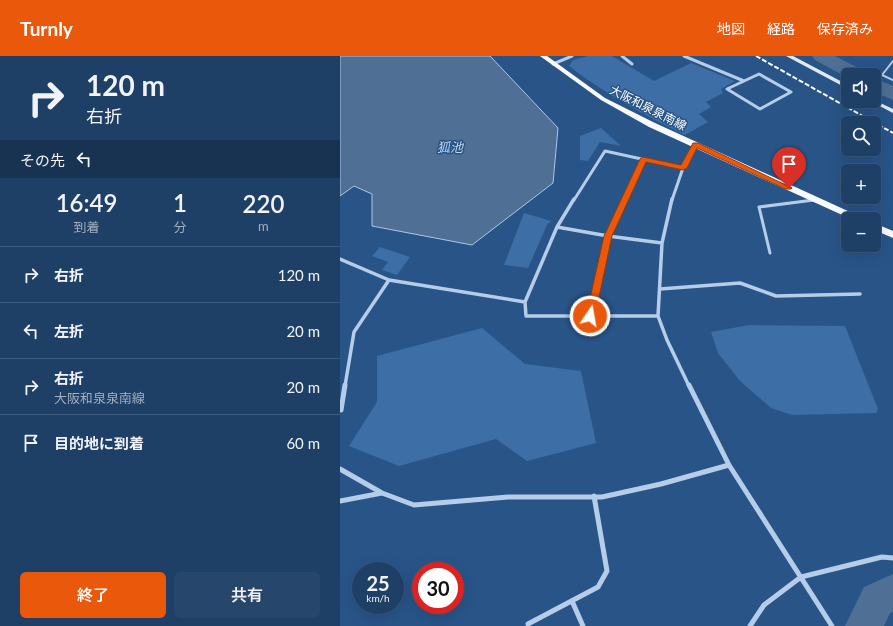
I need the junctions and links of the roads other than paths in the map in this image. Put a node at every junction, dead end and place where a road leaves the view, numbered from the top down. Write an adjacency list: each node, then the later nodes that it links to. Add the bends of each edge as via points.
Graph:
1 (543, 56): 7 (main road, 大阪和泉泉南線)
2 (572, 56): 7 (street)
3 (624, 56): 8 (street)
4 (684, 56): 10 (street)
5 (789, 56): 12 (street)
6 (893, 61): 9 (lane)
7 (553, 64): 15 (main road, 大阪和泉泉南線, via 603,99)
8 (632, 64)
9 (882, 75): 11 (lane)
10 (744, 80): 10 (street, via 759,74 791,92 760,109 727,89)
11 (893, 80)
12 (841, 83)
13 (881, 105): 14 (street)
14 (893, 112)
15 (696, 145): 17 (street); 18 (main road, 大阪和泉泉南線)
16 (643, 159): 17 (street); 20 (street, via 605,151); 23 (street)
17 (683, 168): 24 (street, via 671,202)
18 (815, 200): 19 (main road, 大阪和泉泉南線); 25 (lane, via 759,207)
19 (842, 212)
20 (557, 226): 23 (street); 30 (street)
21 (881, 229): 22 (main road)
22 (893, 235)
23 (608, 236): 24 (street); 31 (street)
24 (662, 243): 28 (street)
25 (770, 253)
26 (340, 259): 27 (street)
27 (389, 280): 30 (street); 33 (street, via 354,332)
28 (660, 289): 29 (street, via 740,283 776,296); 32 (street)
29 (860, 294)
30 (525, 302): 31 (street, via 526,316)
31 (590, 316): 32 (street)
32 (658, 316): 34 (street)
33 (340, 411)
34 (729, 465): 37 (street, via 661,484); 40 (street)
35 (340, 469): 36 (street)
36 (382, 493): 37 (street, via 414,505 508,497); 38 (street)
37 (594, 496): 41 (street, via 607,571 598,587)
38 (340, 501)
39 (893, 558): 40 (street, via 882,557)
40 (801, 577): 43 (street); 45 (street, via 764,605)
41 (572, 601): 42 (street); 44 (street)
42 (528, 624)
43 (830, 624)
44 (583, 626)
45 (750, 626)

